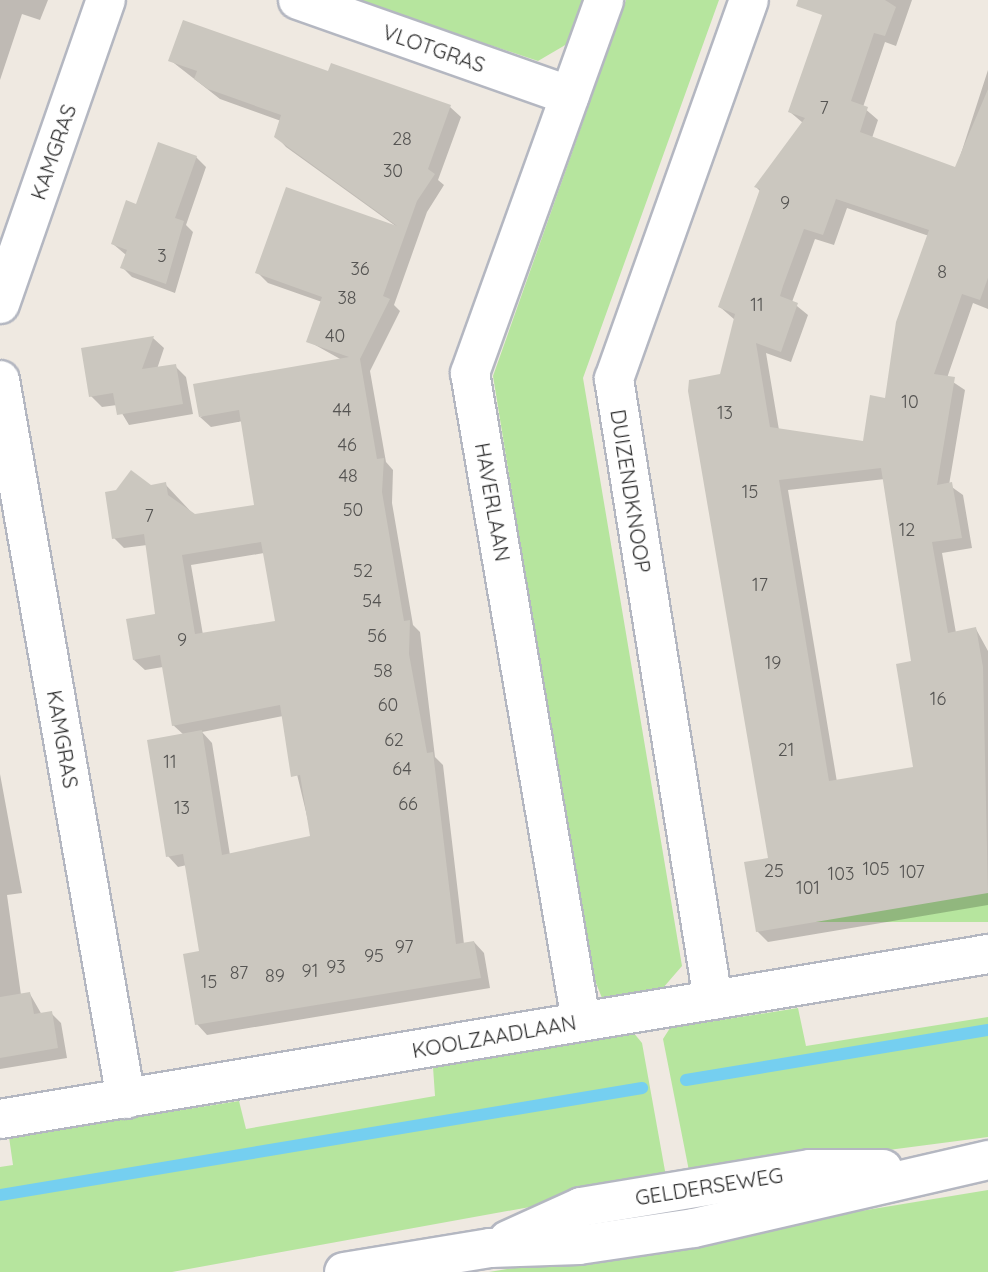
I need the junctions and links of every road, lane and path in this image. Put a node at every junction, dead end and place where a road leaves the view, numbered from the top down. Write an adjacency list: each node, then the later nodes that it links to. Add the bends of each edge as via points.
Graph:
1 (106, 0): 6 (street, KAMGRAS)
2 (298, 0): 5 (street, VLOTGRAS)
3 (604, 0): 5 (street, HAVERLAAN)
4 (749, 0): 9 (street, DUIZENDKNOOP, via 614,379)
5 (570, 96): 10 (street, HAVERLAAN, via 471,373)
6 (0, 304)
7 (0, 380): 11 (street, KAMGRAS)
8 (988, 954): 9 (street, KOOLZAADLAAN)
9 (713, 1000): 10 (street, KOOLZAADLAAN)
10 (581, 1021): 11 (street, KOOLZAADLAAN)
11 (126, 1099): 12 (street, KOOLZAADLAAN)
12 (0, 1119)
13 (988, 1160): 14 (street, GELDERSEWEG, via 937,1169 810,1170 581,1208 490,1248)
14 (344, 1272)

